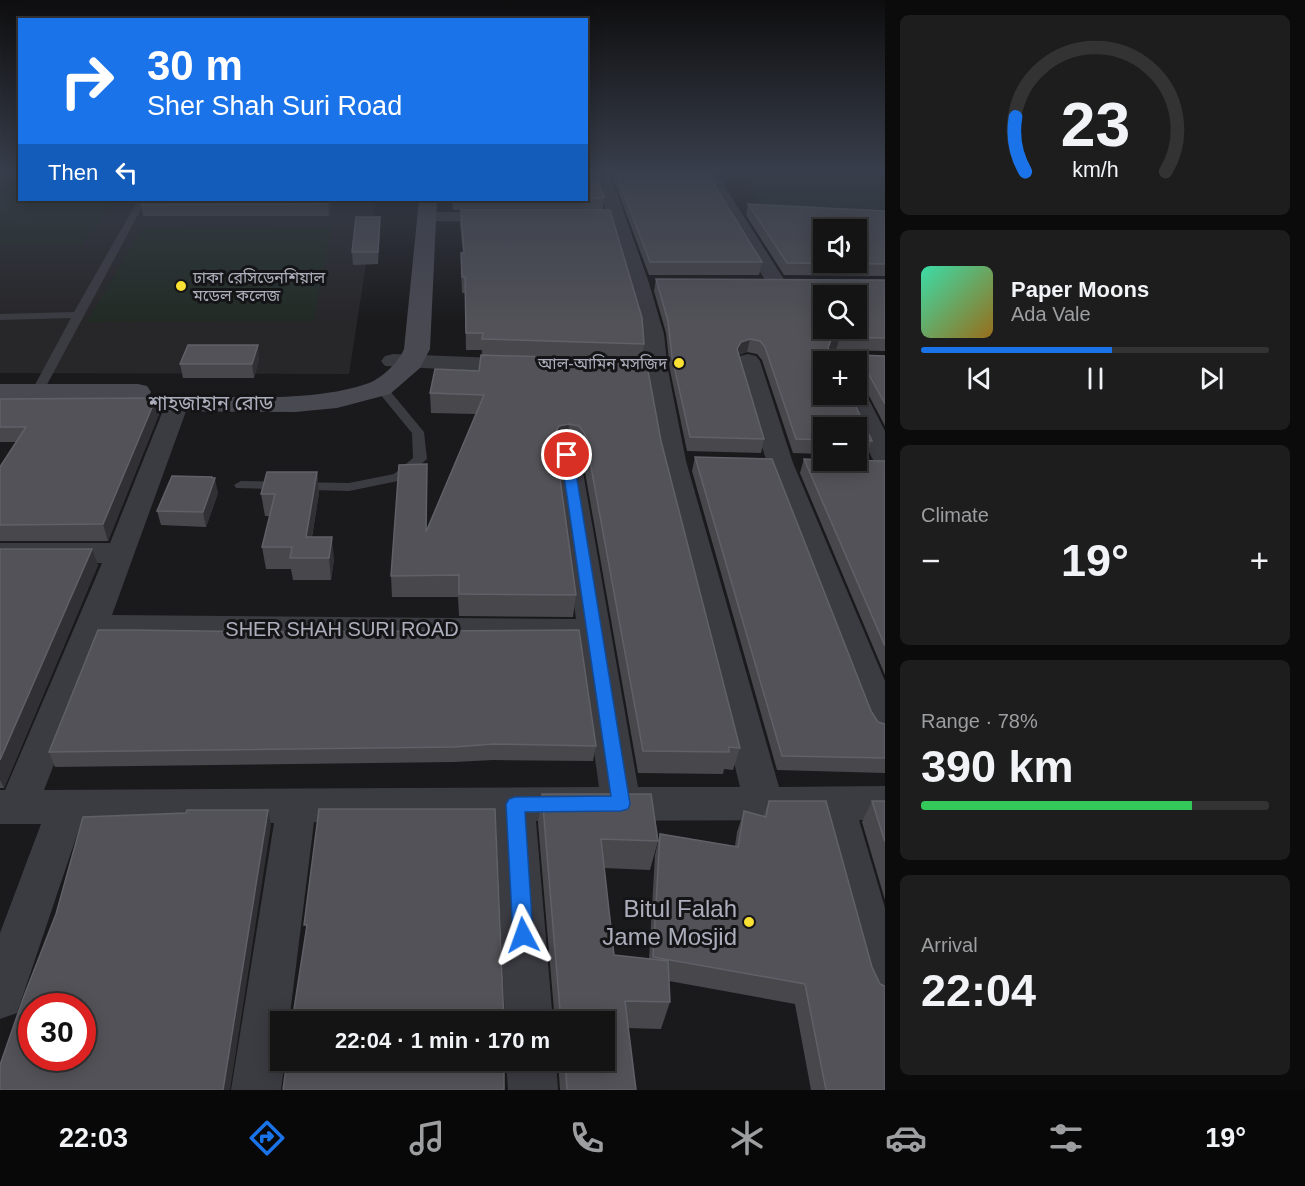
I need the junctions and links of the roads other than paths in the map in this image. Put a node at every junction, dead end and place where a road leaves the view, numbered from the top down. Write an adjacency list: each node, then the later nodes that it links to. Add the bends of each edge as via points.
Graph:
1 (130, 221): 10 (lane)
2 (422, 221): 13 (street, via 417,349)
3 (617, 221): 5 (street)
4 (738, 221): 8 (street)
5 (639, 283): 6 (street); 29 (street, via 653,334 644,370 685,461)
6 (662, 283)
7 (754, 284): 8 (street)
8 (777, 284): 9 (street)
9 (798, 284)
10 (78, 315): 11 (lane); 17 (lane)
11 (0, 317)
12 (748, 361): 28 (street, via 780,463)
13 (402, 362): 14 (street); 15 (street, শাহজাহান রোড); 17 (street, শাহজাহান রোড, via 368,380 317,393)
14 (539, 367)
15 (381, 388): 18 (street, শাহজাহান রোড, via 320,403); 23 (lane, via 418,432 420,459 398,477 349,487)
16 (0, 392): 17 (street, শাহজাহান রোড)
17 (37, 392)
18 (177, 403): 19 (street, শাহজাহান রোড); 25 (street)
19 (0, 404)
20 (858, 405): 22 (street)
21 (567, 455): 27 (street)
22 (877, 463)
23 (241, 485)
24 (0, 553): 25 (street)
25 (121, 553): 26 (street)
26 (90, 627): 27 (street, SHER SHAH SURI ROAD); 35 (street)
27 (594, 631): 33 (street)
28 (885, 725)
29 (764, 803): 30 (street); 33 (street)
30 (834, 803): 31 (street); 37 (street)
31 (885, 803)
32 (515, 804): 33 (street); 34 (street); 39 (street)
33 (621, 804)
34 (296, 806): 36 (street); 41 (street)
35 (9, 807): 36 (street)
36 (67, 807): 38 (street)
37 (885, 986)
38 (0, 996)
39 (528, 1011)
40 (532, 1071): 42 (street)
41 (256, 1090)
42 (533, 1090)

